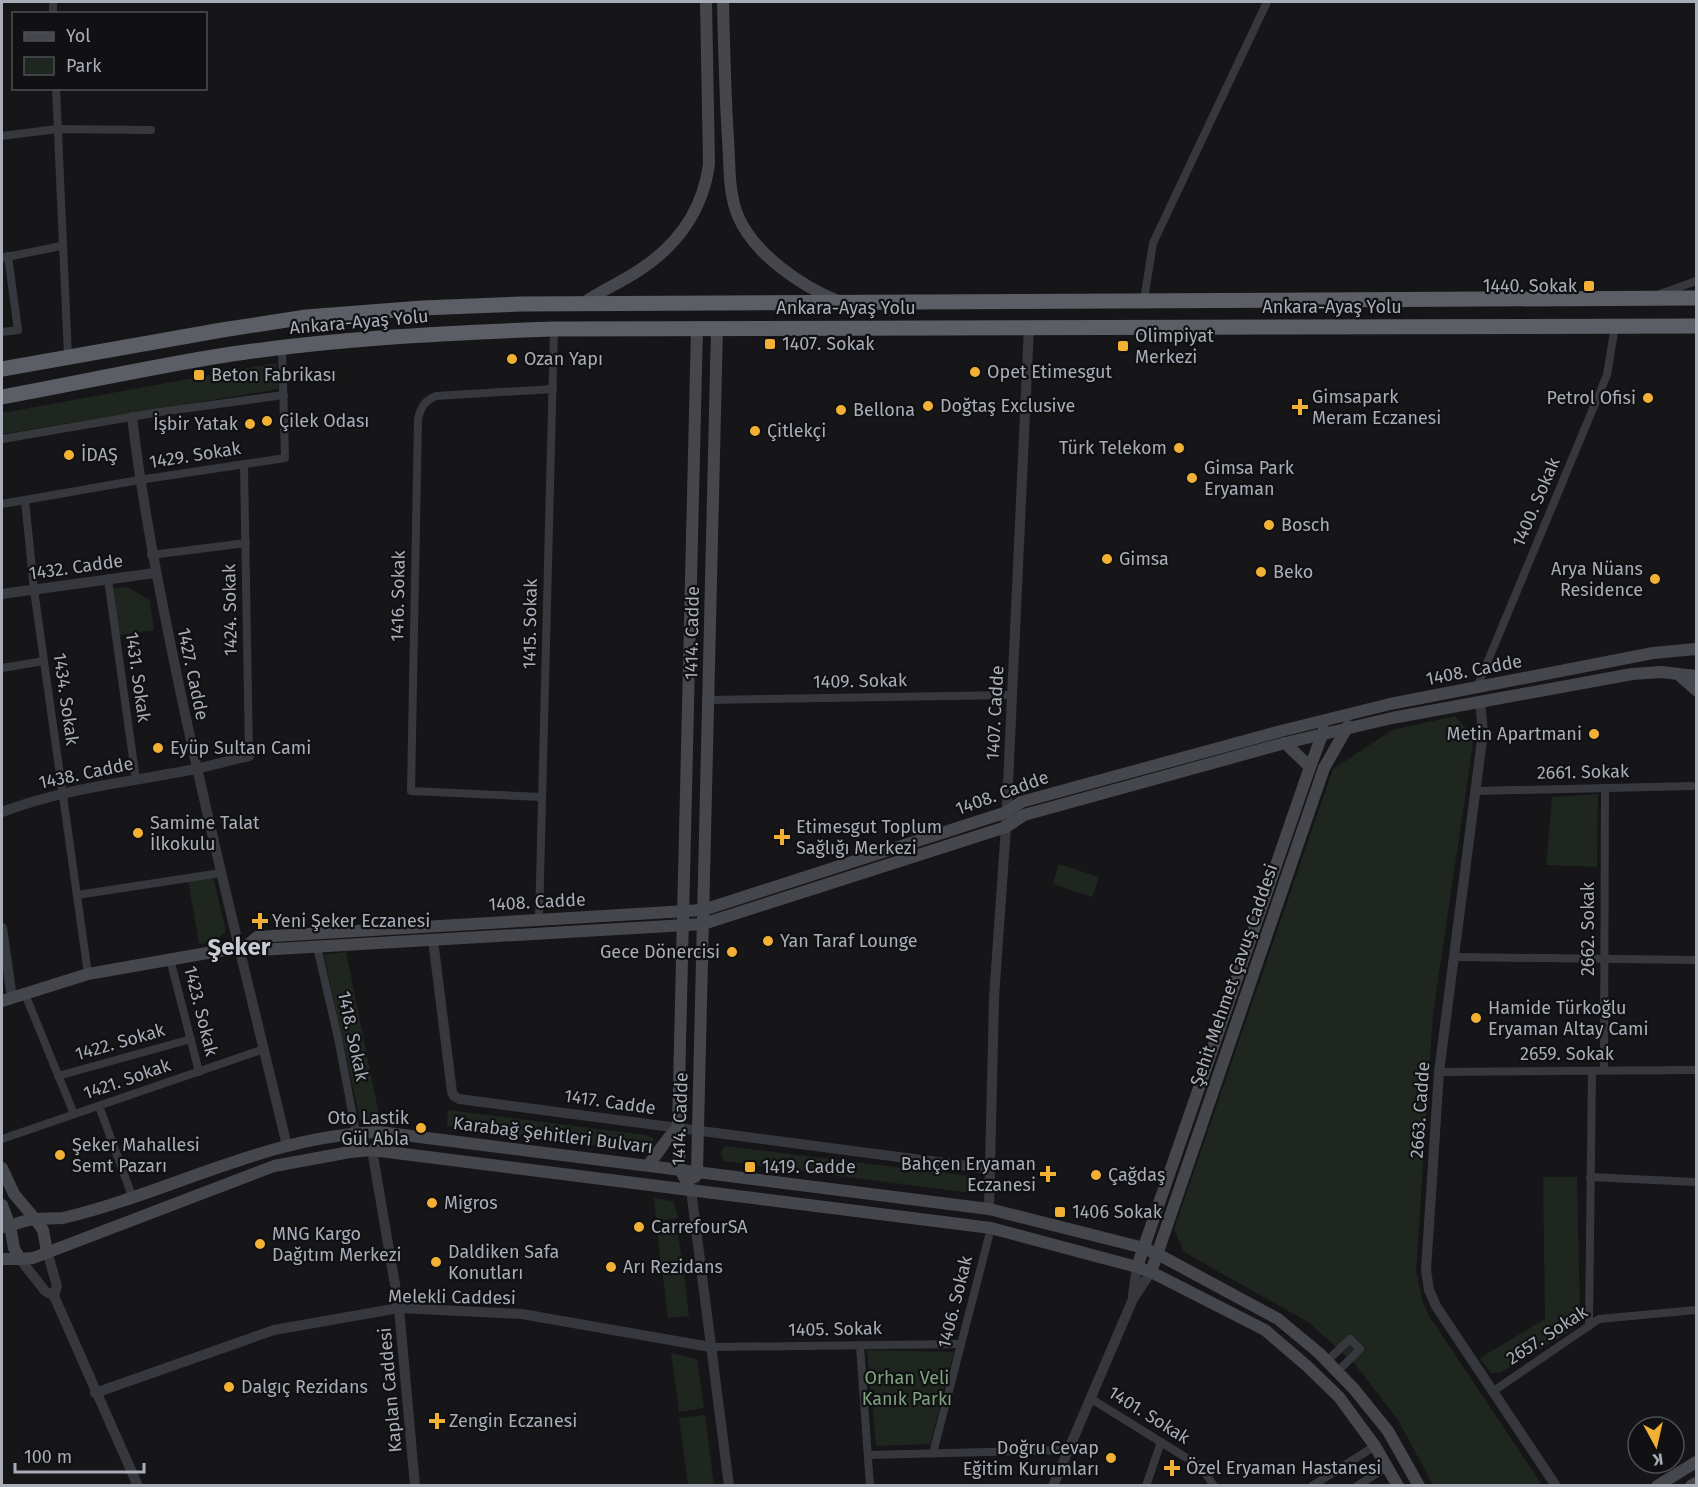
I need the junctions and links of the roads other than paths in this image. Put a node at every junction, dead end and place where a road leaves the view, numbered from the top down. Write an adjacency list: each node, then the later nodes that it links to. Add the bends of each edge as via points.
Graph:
1 (706, 2): 15 (main road, via 709,164 699,204 661,255)
2 (723, 2): 14 (main road, via 730,182 739,218 786,271)
3 (1267, 2): 13 (street, via 1153,243)
4 (56, 90): 5 (street)
5 (57, 129): 6 (street); 7 (street); 8 (street)
6 (151, 130)
7 (2, 136)
8 (61, 246): 9 (street); 24 (street)
9 (5, 257): 22 (street, via 18,330)
10 (1696, 281): 11 (street)
11 (1648, 298): 12 (highway, Ankara-Ayaş Yolu); 13 (highway, Ankara-Ayaş Yolu)
12 (1696, 298)
13 (1144, 300): 14 (highway, Ankara-Ayaş Yolu)
14 (842, 302): 15 (highway, Ankara-Ayaş Yolu)
15 (582, 304): 24 (highway, Ankara-Ayaş Yolu, via 422,308 306,317)
16 (1615, 326): 17 (highway, Ankara-Ayaş Yolu); 18 (highway, Ankara-Ayaş Yolu); 46 (street, 1400. Sokak, via 1607,375)
17 (1696, 326)
18 (1029, 327): 20 (highway, Ankara-Ayaş Yolu); 48 (street, 1407. Cadde)
19 (697, 328): 20 (highway, Ankara-Ayaş Yolu); 21 (highway, Ankara-Ayaş Yolu); 71 (main road, 1414. Cadde)
20 (717, 328): 49 (main road, 1414. Cadde)
21 (554, 329): 23 (highway, Ankara-Ayaş Yolu); 26 (street, 1415. Sokak)
22 (2, 332)
23 (282, 348): 27 (street, 1429. Sokak); 28 (highway, Ankara-Ayaş Yolu, via 213,357)
24 (68, 356): 25 (highway, Ankara-Ayaş Yolu)
25 (2, 369)
26 (553, 389): 64 (street, 1415. Sokak); 64 (street, 1416. Sokak, via 436,396 420,409 418,420 411,791)
27 (284, 395): 29 (street); 31 (street, 1429. Sokak, via 285,458)
28 (2, 397)
29 (132, 417): 30 (street); 32 (street, 1427. Cadde)
30 (2, 438)
31 (244, 465): 32 (street, 1429. Sokak); 35 (street, 1424. Sokak)
32 (139, 480): 33 (street, 1429. Sokak); 36 (street, 1427. Cadde)
33 (25, 500): 34 (street, 1429. Sokak); 39 (street, 1434. Sokak)
34 (2, 504)
35 (246, 543): 36 (street); 56 (street, 1424. Sokak)
36 (151, 555): 37 (street, 1427. Cadde)
37 (155, 573): 38 (street, 1432. Cadde); 58 (street, 1427. Cadde)
38 (108, 579): 39 (street, 1432. Cadde); 59 (street, 1431. Sokak)
39 (34, 590): 40 (street, 1432. Cadde); 42 (street, 1434. Sokak)
40 (2, 594)
41 (1696, 649): 46 (main road, 1408. Cadde, via 1653,653)
42 (44, 662): 43 (street); 63 (street, 1434. Sokak)
43 (2, 668)
44 (1677, 673): 45 (main road, 1408. Cadde); 47 (main road); 50 (main road, 1408. Cadde, via 1632,674)
45 (1696, 676)
46 (1477, 687): 50 (main road); 51 (main road, 1408. Cadde)
47 (1696, 690)
48 (1012, 695): 49 (street, 1409. Sokak); 66 (street, 1407. Cadde)
49 (708, 700): 70 (main road, 1414. Cadde)
50 (1480, 702): 53 (main road, 1408. Cadde); 62 (street, 2663. Cadde, via 1483,732)
51 (1355, 713): 52 (main road, 1408. Cadde); 53 (main road, Şehit Mehmet Çavuş Caddesi)
52 (1329, 719): 54 (main road, Şehit Mehmet Çavuş Caddesi); 66 (main road, 1408. Cadde, via 1021,802)
53 (1346, 729): 54 (main road, 1408. Cadde); 118 (main road, Şehit Mehmet Çavuş Caddesi, via 1324,768)
54 (1323, 734): 55 (main road, 1408. Cadde); 57 (main road, Şehit Mehmet Çavuş Caddesi)
55 (1285, 743): 57 (main road); 67 (main road, 1408. Cadde, via 1024,815)
56 (249, 756): 58 (street, 1438. Cadde)
57 (1310, 767): 116 (main road, Şehit Mehmet Çavuş Caddesi)
58 (196, 769): 59 (street, 1438. Cadde); 68 (street, 1427. Cadde)
59 (136, 780): 63 (street, 1438. Cadde)
60 (1692, 786): 61 (street, 2661. Sokak)
61 (1605, 789): 62 (street, 2661. Sokak); 80 (street, 2662. Sokak)
62 (1476, 791): 79 (street, 2663. Cadde)
63 (62, 794): 65 (street, 1438. Cadde); 69 (street, 1434. Sokak)
64 (542, 797): 72 (street, 1415. Sokak)
65 (2, 812)
66 (1007, 812): 67 (street, 1407. Cadde); 70 (main road, 1408. Cadde)
67 (1006, 827): 73 (main road, 1408. Cadde); 105 (street, 1407. Cadde, via 994,998)
68 (221, 873): 69 (street); 77 (street, 1427. Cadde)
69 (76, 895): 83 (street, 1434. Sokak)
70 (703, 910): 71 (main road, 1408. Cadde); 73 (main road, 1414. Cadde)
71 (683, 911): 72 (main road, 1408. Cadde); 74 (main road, 1414. Cadde)
72 (539, 920): 77 (main road, 1408. Cadde, via 257,937)
73 (703, 924): 74 (main road, 1408. Cadde); 97 (main road, 1414. Cadde)
74 (682, 925): 76 (main road, 1408. Cadde); 96 (main road, 1414. Cadde)
75 (2, 928): 85 (street)
76 (433, 940): 78 (main road, 1408. Cadde); 96 (street, 1417. Cadde, via 454,1096)
77 (243, 946): 78 (main road, 1408. Cadde, via 259,950); 81 (main road, 1408. Cadde); 87 (street, 1427. Cadde)
78 (316, 946): 98 (street, 1418. Sokak)
79 (1454, 957): 80 (street); 92 (street, 2663. Cadde)
80 (1604, 959): 82 (street); 88 (street, 2662. Sokak)
81 (170, 960): 83 (main road, 1408. Cadde); 86 (street, 1423. Sokak)
82 (1696, 960)
83 (88, 974): 84 (main road, 1408. Cadde)
84 (25, 994): 85 (main road, 1408. Cadde); 93 (street)
85 (7, 999)
86 (191, 1039): 91 (street, 1423. Sokak); 93 (street, 1422. Sokak)
87 (264, 1049): 91 (street, 1421. Sokak); 100 (street, 1427. Cadde)
88 (1604, 1070): 89 (street, 2659. Sokak); 90 (street, 2659. Sokak)
89 (1696, 1070)
90 (1592, 1071): 92 (street, 2659. Sokak); 107 (street)
91 (199, 1072): 94 (street, 1421. Sokak)
92 (1439, 1072): 133 (street, 2663. Cadde, via 1426,1270 1429,1290)
93 (58, 1076): 95 (street)
94 (99, 1106): 95 (street, 1421. Sokak); 110 (street)
95 (74, 1114): 99 (street, 1421. Sokak)
96 (678, 1128): 97 (street, 1417. Cadde); 102 (main road); 104 (main road, 1414. Cadde)
97 (698, 1131): 105 (street, 1417. Cadde); 106 (main road, 1414. Cadde)
98 (356, 1133): 100 (main road, Karabağ Şehitleri Bulvarı); 102 (main road, Karabağ Şehitleri Bulvarı, via 389,1132)
99 (2, 1139)
100 (287, 1146): 110 (main road, Karabağ Şehitleri Bulvarı)
101 (372, 1150): 109 (main road, Karabağ Şehitleri Bulvarı); 117 (main road, Karabağ Şehitleri Bulvarı, via 274,1166); 125 (street, Kaplan Caddesi)
102 (648, 1165): 104 (main road, Karabağ Şehitleri Bulvarı)
103 (2, 1168): 113 (main road, via 14,1194)
104 (680, 1169): 106 (main road, Karabağ Şehitleri Bulvarı); 109 (main road, 1414. Cadde)
105 (990, 1169): 112 (street, 1407. Cadde)
106 (697, 1172): 109 (main road, 1414. Cadde); 112 (main road, Karabağ Şehitleri Bulvarı)
107 (1590, 1177): 108 (street); 127 (street)
108 (1695, 1182)
109 (691, 1190): 115 (main road, Karabağ Şehitleri Bulvarı); 130 (street)
110 (132, 1196): 113 (main road, Karabağ Şehitleri Bulvarı, via 75,1215)
111 (2, 1205): 114 (main road)
112 (989, 1209): 116 (main road, Karabağ Şehitleri Bulvarı)
113 (35, 1219): 114 (main road, Karabağ Şehitleri Bulvarı); 117 (main road, via 43,1230)
114 (6, 1226): 120 (main road)
115 (991, 1228): 121 (main road, Karabağ Şehitleri Bulvarı); 128 (street, 1406. Sokak)
116 (1144, 1248): 118 (main road, Karabağ Şehitleri Bulvarı); 121 (main road, Şehit Mehmet Çavuş Caddesi)
117 (47, 1251): 120 (main road, Karabağ Şehitleri Bulvarı); 123 (street, via 57,1286)
118 (1157, 1254): 122 (main road, Şehit Mehmet Çavuş Caddesi); 131 (main road, Karabağ Şehitleri Bulvarı, via 1278,1318)
119 (2, 1259): 120 (main road, Karabağ Şehitleri Bulvarı)
120 (20, 1259): 123 (street, via 45,1291)
121 (1137, 1267): 122 (main road, Karabağ Şehitleri Bulvarı); 124 (street)
122 (1151, 1272): 124 (street); 137 (main road, Karabağ Şehitleri Bulvarı, via 1265,1330 1339,1397)
123 (54, 1296): 134 (street)
124 (1133, 1299): 135 (street)
125 (399, 1308): 130 (street, Melekli Caddesi, via 522,1314); 134 (street, Melekli Caddesi, via 274,1330); 146 (street, Kaplan Caddesi)
126 (1696, 1310): 127 (street, 2657. Sokak, via 1599,1319)
127 (1589, 1326): 133 (street, 2657. Sokak)
128 (961, 1344): 129 (street, 1405. Sokak); 139 (street, 1406. Sokak)
129 (860, 1346): 130 (street, 1405. Sokak); 140 (street)
130 (710, 1347): 147 (street)
131 (1327, 1361): 132 (main road, Karabağ Şehitleri Bulvarı); 132 (street, via 1350,1339 1360,1349)
132 (1337, 1372): 141 (main road, Karabağ Şehitleri Bulvarı, via 1388,1431)
133 (1492, 1392): 156 (street, 2663. Cadde)
134 (95, 1393): 145 (street)
135 (1090, 1398): 136 (street, 1401. Sokak); 138 (street)
136 (1161, 1442): 150 (street); 151 (street, 1401. Sokak, via 1201,1467)
137 (1375, 1446): 143 (main road, Karabağ Şehitleri Bulvarı); 152 (street)
138 (1068, 1450): 139 (street); 149 (street)
139 (933, 1453): 140 (street)
140 (868, 1455): 148 (street)
141 (1403, 1458): 143 (main road); 155 (main road, Karabağ Şehitleri Bulvarı)
142 (1696, 1462): 157 (main road)
143 (1387, 1467): 153 (street); 154 (main road, Karabağ Şehitleri Bulvarı)
144 (1696, 1483): 158 (main road)
145 (138, 1485)
146 (416, 1485)
147 (729, 1485)
148 (870, 1485)
149 (1053, 1485)
150 (1146, 1485)
151 (1214, 1485)
152 (1312, 1485)
153 (1357, 1485)
154 (1398, 1485)
155 (1419, 1485)
156 (1556, 1485)
157 (1657, 1485)
158 (1691, 1485)

